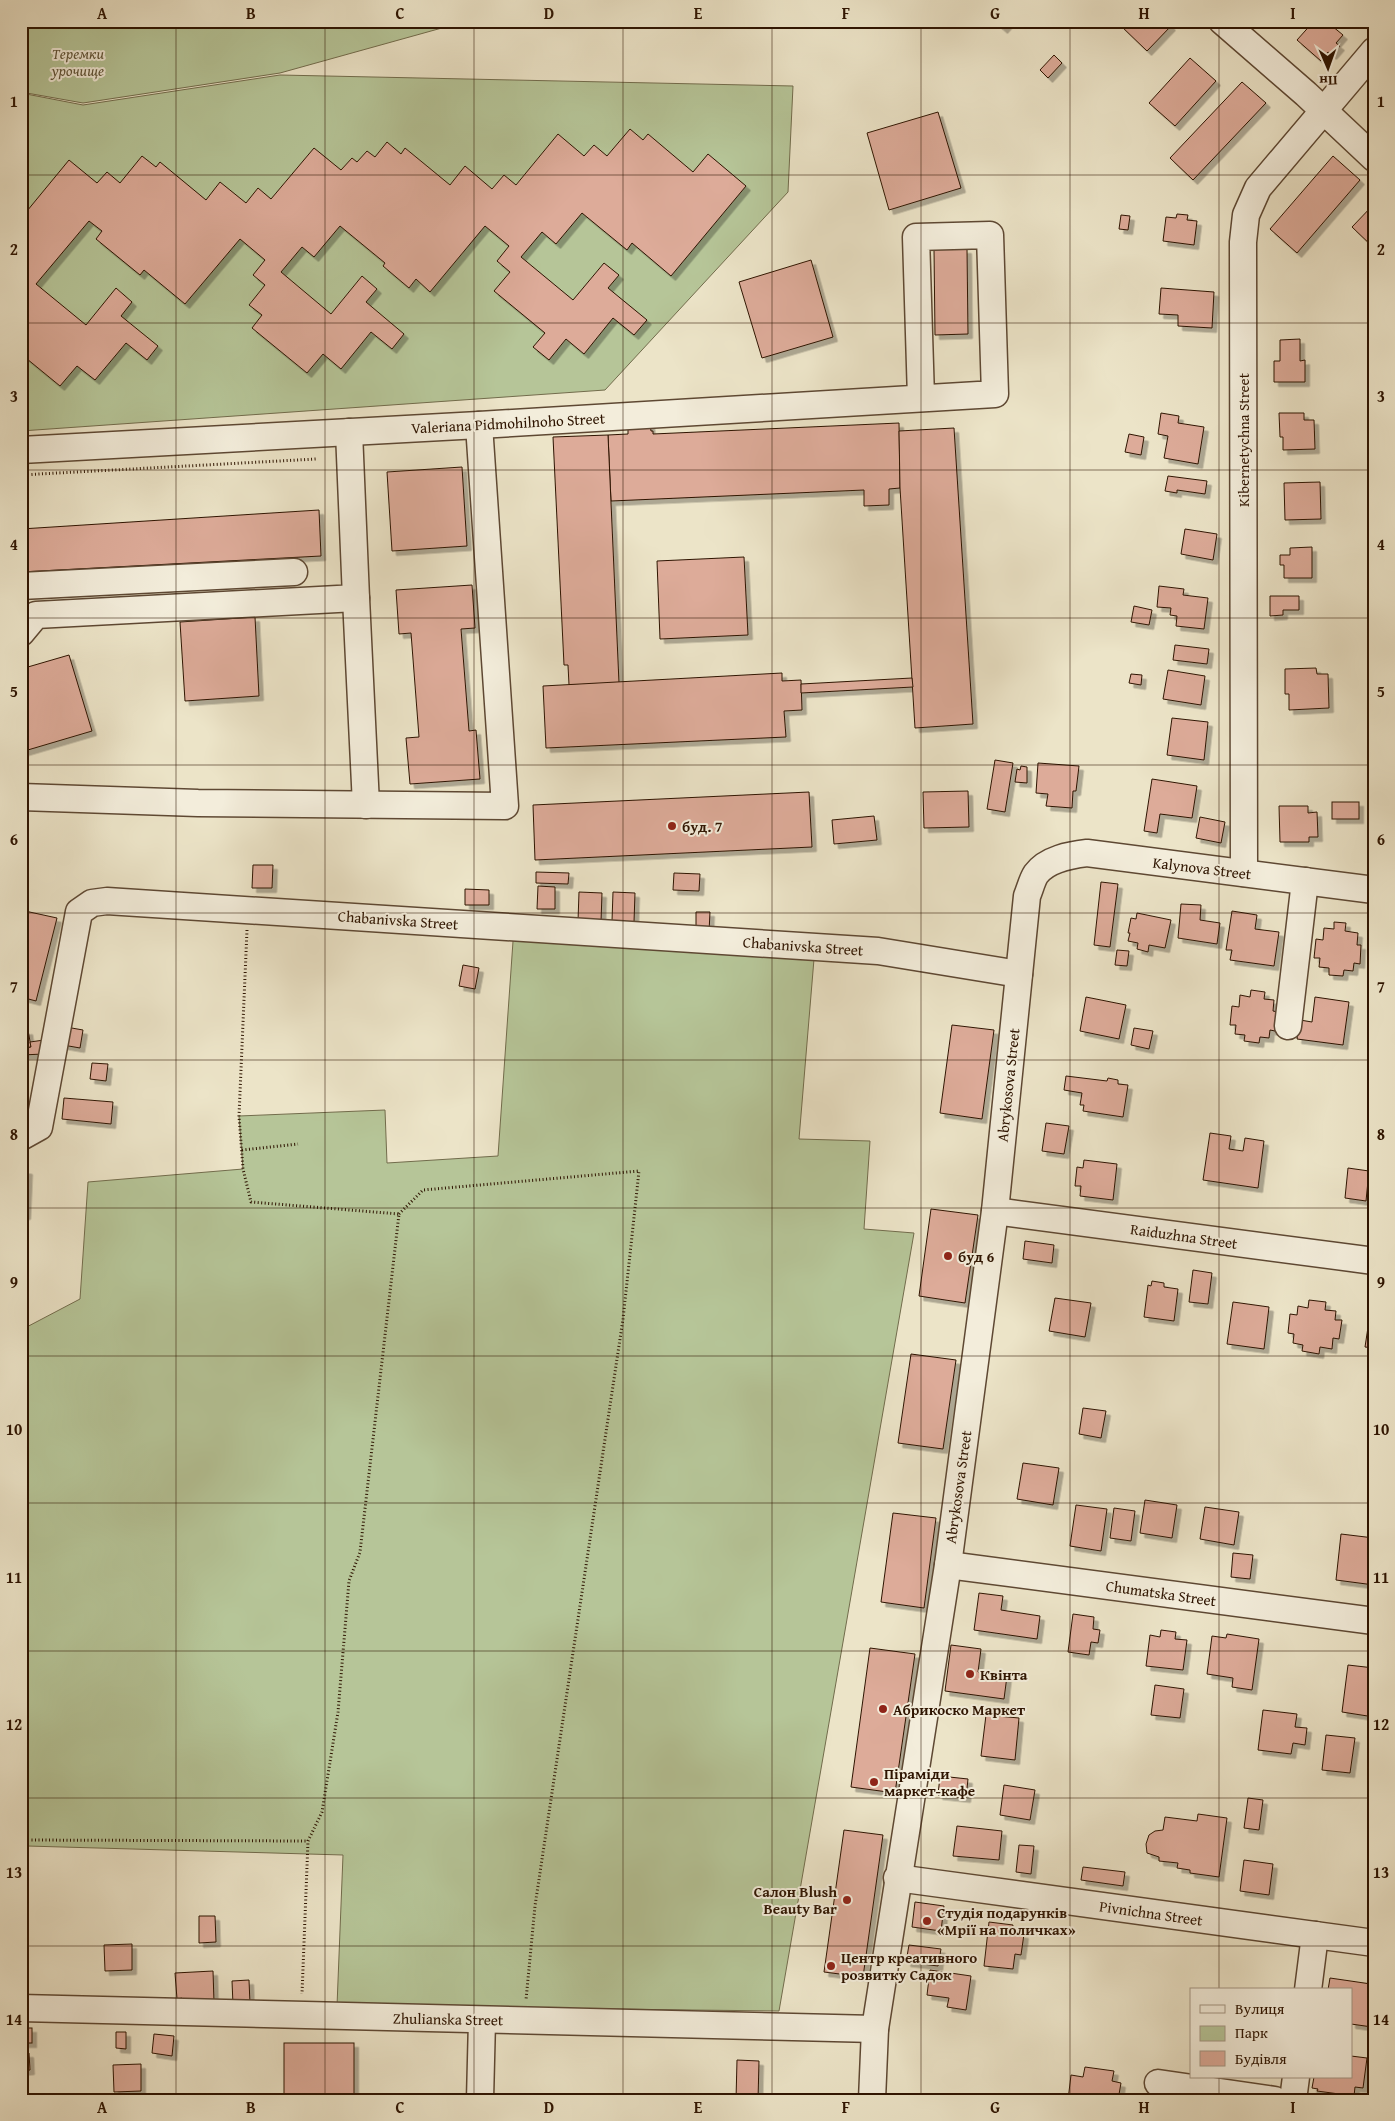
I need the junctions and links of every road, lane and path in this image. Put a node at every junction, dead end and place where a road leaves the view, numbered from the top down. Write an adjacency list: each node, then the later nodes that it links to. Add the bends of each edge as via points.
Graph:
1 (1222, 21): 3 (street)
2 (1374, 51): 3 (street, Kibernetychna Street)
3 (1324, 112): 4 (street); 17 (street, Kibernetychna Street, via 1258,188 1246,215 1243,242)
4 (1374, 158)
5 (922, 398): 5 (street, Valeriana Pidmohilnoho Street, via 996,394 990,234 916,237); 6 (street, Valeriana Pidmohilnoho Street)
6 (479, 426): 7 (street, Valeriana Pidmohilnoho Street); 16 (street, via 505,806)
7 (349, 432): 8 (street, Valeriana Pidmohilnoho Street); 13 (street)
8 (21, 450)
9 (316, 459): 10 (path)
10 (21, 475)
11 (294, 572): 12 (street)
12 (21, 586)
13 (356, 598): 14 (street, via 36,615); 16 (street)
14 (21, 633)
15 (21, 797): 16 (street)
16 (366, 804)
17 (1244, 873): 18 (street, Kalynova Street, via 1087,853 1046,865); 19 (street, Kalynova Street)
18 (1036, 874): 22 (street, Abrykosova Street, via 1027,896)
19 (1305, 881): 20 (street, Kalynova Street); 23 (street)
20 (1374, 890)
21 (248, 910): 22 (street, Chabanivska Street, via 878,951); 24 (street, Chabanivska Street, via 107,901 92,903 79,912 38,1127); 26 (path, via 239,1116)
22 (1019, 974): 27 (street, Abrykosova Street)
23 (1288, 1026)
24 (21, 1136)
25 (298, 1144): 26 (path)
26 (242, 1150): 28 (path, via 251,1202)
27 (995, 1211): 29 (street, Raiduzhna Street); 30 (street, Abrykosova Street)
28 (399, 1214): 33 (path, via 360,1552 349,1581 338,1712 322,1812); 41 (path, via 423,1190 639,1171 623,1318 535,1906)
29 (1374, 1262)
30 (948, 1565): 31 (street, Chumatska Street); 34 (street, Abrykosova Street)
31 (1374, 1621)
32 (21, 1840): 33 (path)
33 (308, 1841): 39 (path)
34 (897, 1878): 35 (street, Pivnichna Street); 42 (street, Abrykosova Street)
35 (1315, 1935): 36 (street, Pivnichna Street); 37 (street)
36 (1374, 1943)
37 (1308, 1988)
38 (21, 2008): 39 (street, Zhulianska Street)
39 (301, 2016): 40 (street, Zhulianska Street)
40 (482, 2020): 41 (street, Zhulianska Street); 45 (street)
41 (524, 2021): 42 (street, Zhulianska Street)
42 (874, 2029): 46 (street, Abrykosova Street)
43 (1296, 2078): 48 (street)
44 (1158, 2083): 47 (street)
45 (480, 2100)
46 (872, 2100)
47 (1275, 2100)
48 (1293, 2100)

